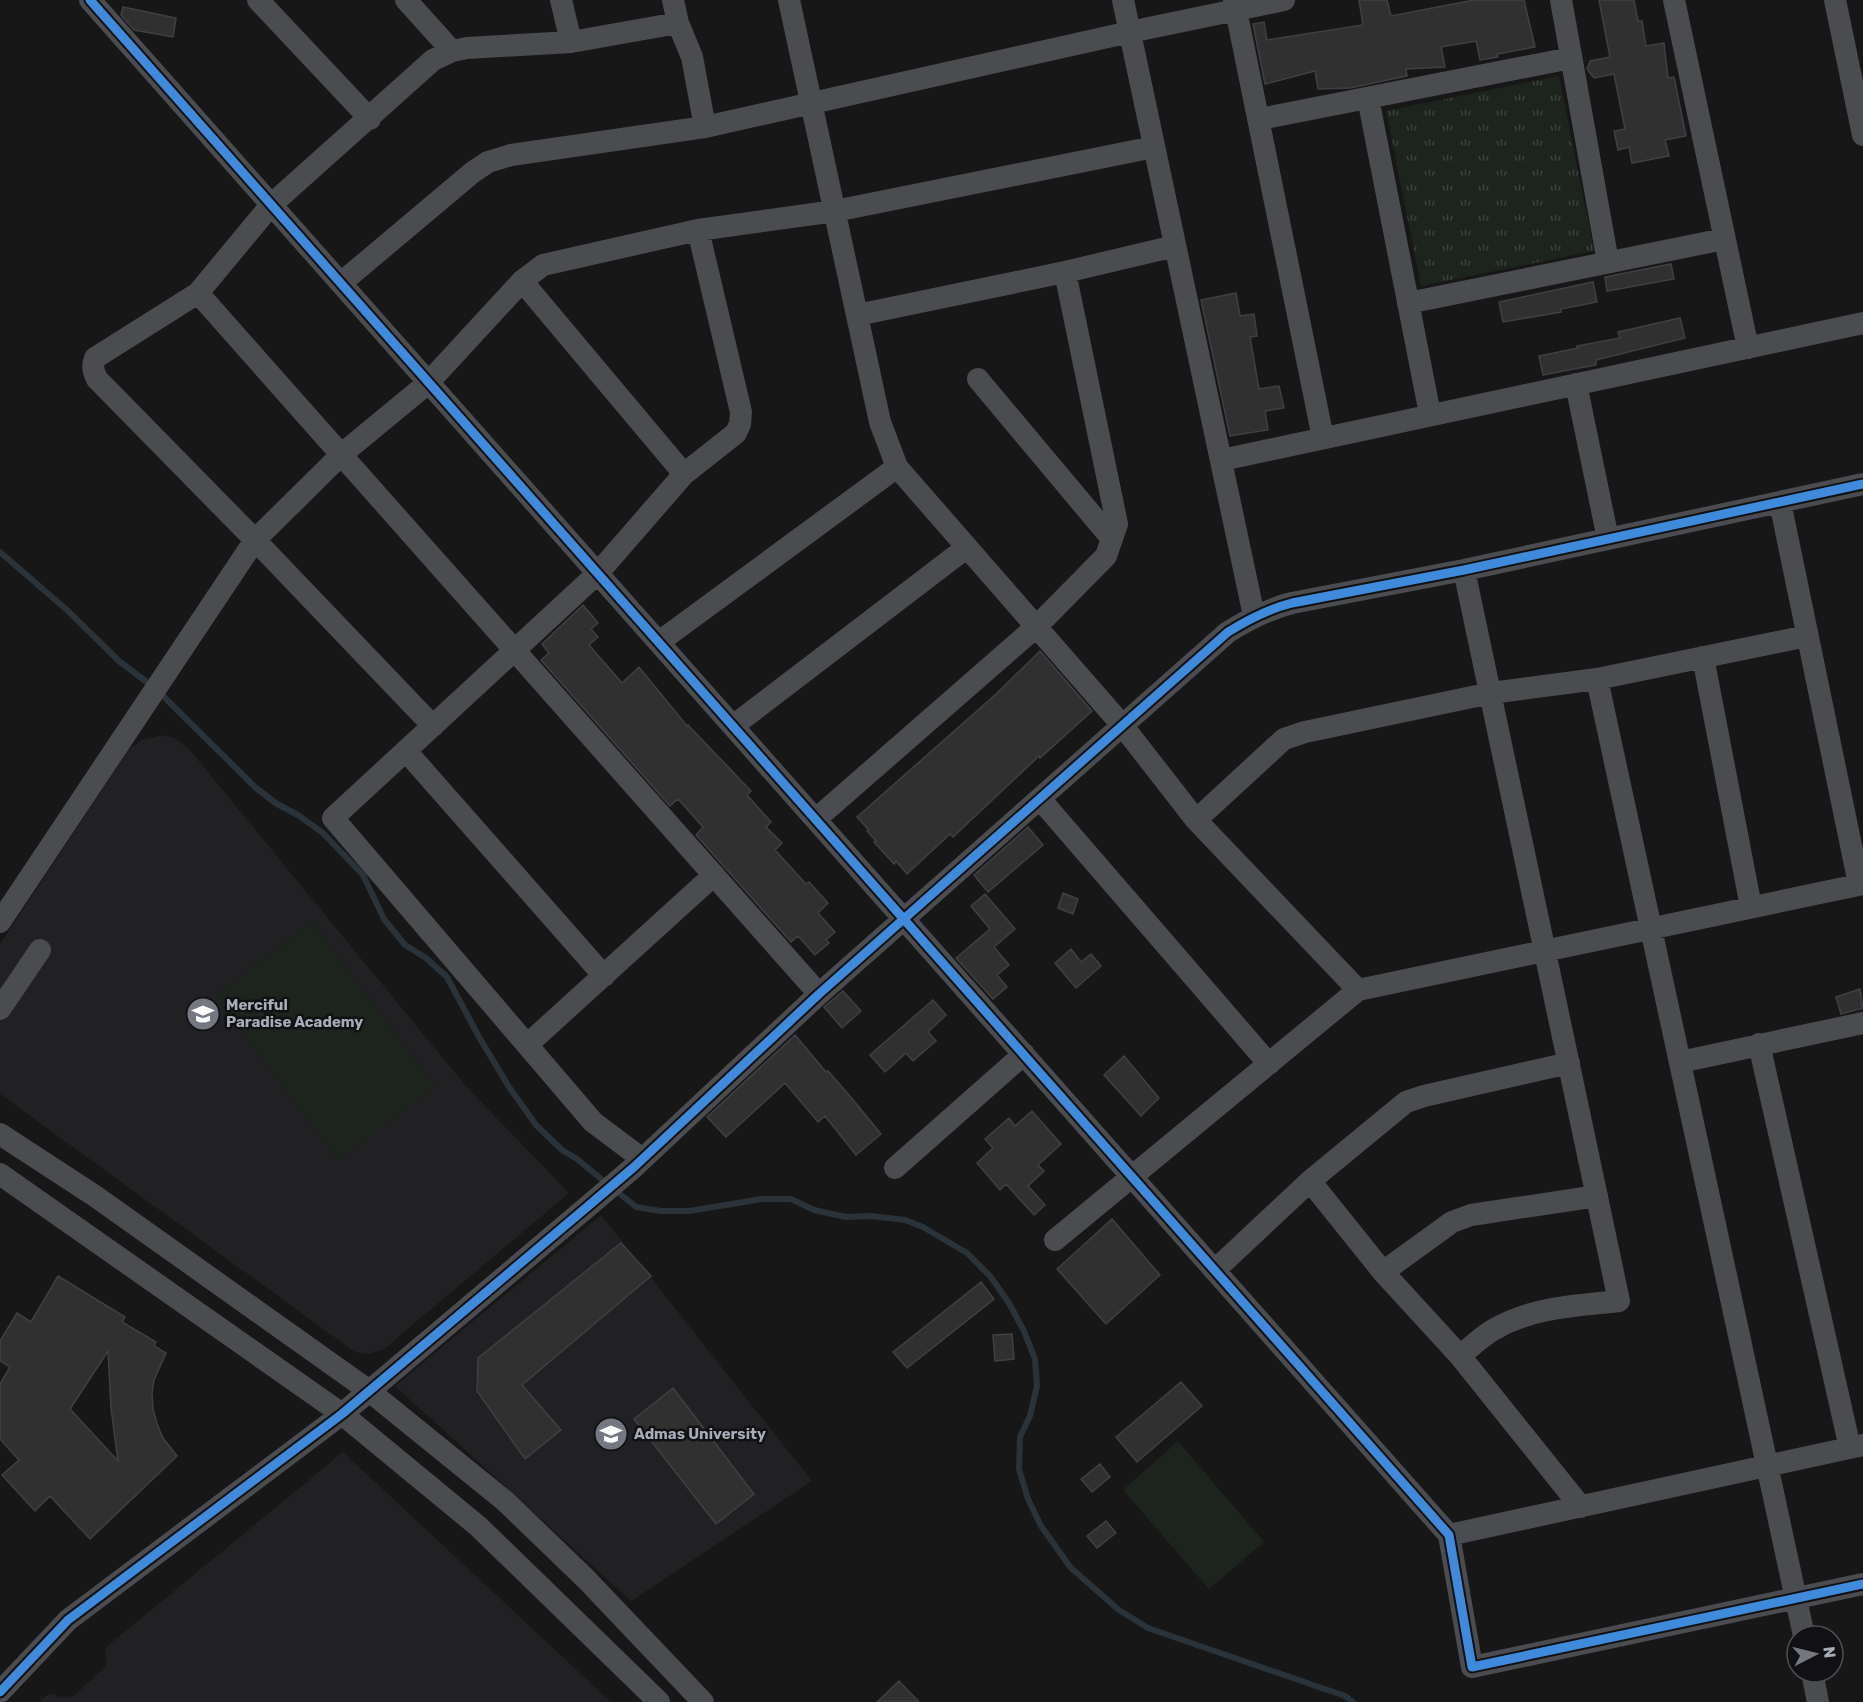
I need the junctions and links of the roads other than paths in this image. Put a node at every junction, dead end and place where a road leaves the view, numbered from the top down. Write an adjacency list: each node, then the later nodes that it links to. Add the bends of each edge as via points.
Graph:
1 (90, 0): 27 (street)
2 (258, 0): 22 (street)
3 (406, 0): 17 (street)
4 (561, 0): 16 (street)
5 (673, 0): 14 (street)
6 (789, 0): 21 (street)
7 (1123, 0): 15 (street)
8 (1284, 0): 13 (street)
9 (1561, 0): 18 (street)
10 (1674, 0): 30 (street)
11 (1835, 0): 25 (street)
12 (1849, 0): 19 (street)
13 (1235, 5): 15 (street); 23 (street)
14 (678, 23): 16 (street); 24 (street, via 692,57)
15 (1130, 32): 21 (street); 26 (street)
16 (571, 42): 17 (street)
17 (452, 51): 22 (street, via 433,60)
18 (1571, 58): 20 (street); 32 (street)
19 (1863, 63)
20 (1368, 98): 23 (street); 37 (street)
21 (812, 103): 24 (street); 28 (street)
22 (370, 119): 27 (street)
23 (1260, 119): 45 (street)
24 (705, 127): 35 (street, via 510,155 488,162)
25 (1863, 135)
26 (1154, 147): 28 (street); 31 (street)
27 (271, 205): 35 (street); 36 (street)
28 (835, 211): 29 (street); 38 (street)
29 (698, 230): 34 (street, via 543,264); 49 (street, via 741,412 736,433)
30 (1724, 239): 32 (street); 40 (street)
31 (1175, 246): 33 (street); 47 (street)
32 (1608, 262): 37 (street)
33 (1065, 272): 38 (street); 52 (street, via 1117,524)
34 (522, 281): 42 (street); 49 (street)
35 (341, 284): 42 (street)
36 (198, 293): 46 (street); 54 (street, via 96,357 93,371)
37 (1408, 303): 44 (street)
38 (857, 315): 48 (street, via 880,422)
39 (1863, 323): 40 (street)
40 (1748, 348): 43 (street)
41 (978, 379): 52 (street)
42 (428, 383): 46 (street); 57 (street)
43 (1576, 384): 44 (street); 53 (street)
44 (1430, 414): 45 (street)
45 (1323, 438): 47 (street)
46 (342, 454): 54 (street); 62 (street)
47 (1222, 460): 58 (street)
48 (897, 467): 55 (street); 61 (street)
49 (684, 474): 57 (street)
50 (1863, 484): 51 (street)
51 (1780, 502): 53 (street); 60 (street)
52 (1112, 539): 59 (street, via 1106,556)
53 (1608, 539): 56 (street)
54 (255, 540): 67 (street); 77 (street)
55 (966, 548): 59 (street); 68 (street)
56 (1464, 570): 58 (street, via 1292,603); 65 (street)
57 (598, 573): 61 (street); 62 (street)
58 (1254, 616): 66 (street, via 1228,632)
59 (1037, 626): 66 (street); 71 (street)
60 (1807, 636): 63 (street); 74 (street)
61 (659, 642): 68 (street)
62 (515, 649): 67 (street); 73 (street)
63 (1703, 657): 64 (street); 75 (street)
64 (1597, 679): 65 (street); 78 (street)
65 (1491, 693): 72 (street, via 1346,722 1284,739); 80 (street)
66 (1122, 725): 70 (street); 72 (street)
67 (433, 726): 69 (street)
68 (734, 726): 71 (street)
69 (406, 751): 81 (street); 87 (street, via 333,818)
70 (1040, 799): 76 (street); 91 (street)
71 (816, 819): 76 (street)
72 (1196, 820): 82 (street)
73 (714, 875): 81 (street); 83 (street)
74 (1861, 884): 75 (street)
75 (1751, 907): 78 (street)
76 (904, 919): 83 (street); 88 (street)
77 (0, 922)
78 (1651, 929): 80 (street); 89 (street)
79 (40, 950): 84 (street)
80 (1545, 951): 82 (street); 90 (street)
81 (604, 976): 87 (street)
82 (1358, 990): 91 (street)
83 (819, 994): 93 (street)
84 (0, 1009)
85 (1863, 1023): 86 (street)
86 (1759, 1044): 89 (street); 107 (street)
87 (528, 1045): 93 (street, via 593,1122)
88 (1024, 1054): 94 (street); 96 (street)
89 (1680, 1062): 108 (street)
90 (1569, 1063): 97 (street, via 1406,1102); 99 (street)
91 (1269, 1064): 96 (street)
92 (0, 1134): 98 (street)
93 (638, 1162): 105 (street)
94 (895, 1168)
95 (0, 1174): 100 (street)
96 (1132, 1177): 101 (street); 102 (street)
97 (1310, 1181): 102 (street); 103 (street)
98 (95, 1196): 100 (street); 105 (street)
99 (1597, 1196): 103 (street, via 1471,1215 1452,1222); 104 (street, via 1619,1301 1521,1316 1491,1331)
100 (74, 1226): 106 (street)
101 (1055, 1240)
102 (1215, 1270): 110 (street)
103 (1383, 1272): 104 (street)
104 (1460, 1356): 109 (street)
105 (369, 1390): 106 (street); 117 (street, via 512,1508)
106 (342, 1414): 115 (street, via 68,1620); 116 (street, via 479,1527)
107 (1857, 1446): 108 (street)
108 (1767, 1466): 109 (street); 112 (street)
109 (1581, 1507): 110 (street)
110 (1449, 1535): 112 (street, via 1472,1667)
111 (1863, 1584): 112 (street)
112 (1796, 1599): 113 (street)
113 (1801, 1624)
114 (1814, 1684): 118 (street)
115 (0, 1692)
116 (659, 1702)
117 (703, 1702)
118 (1818, 1702)

